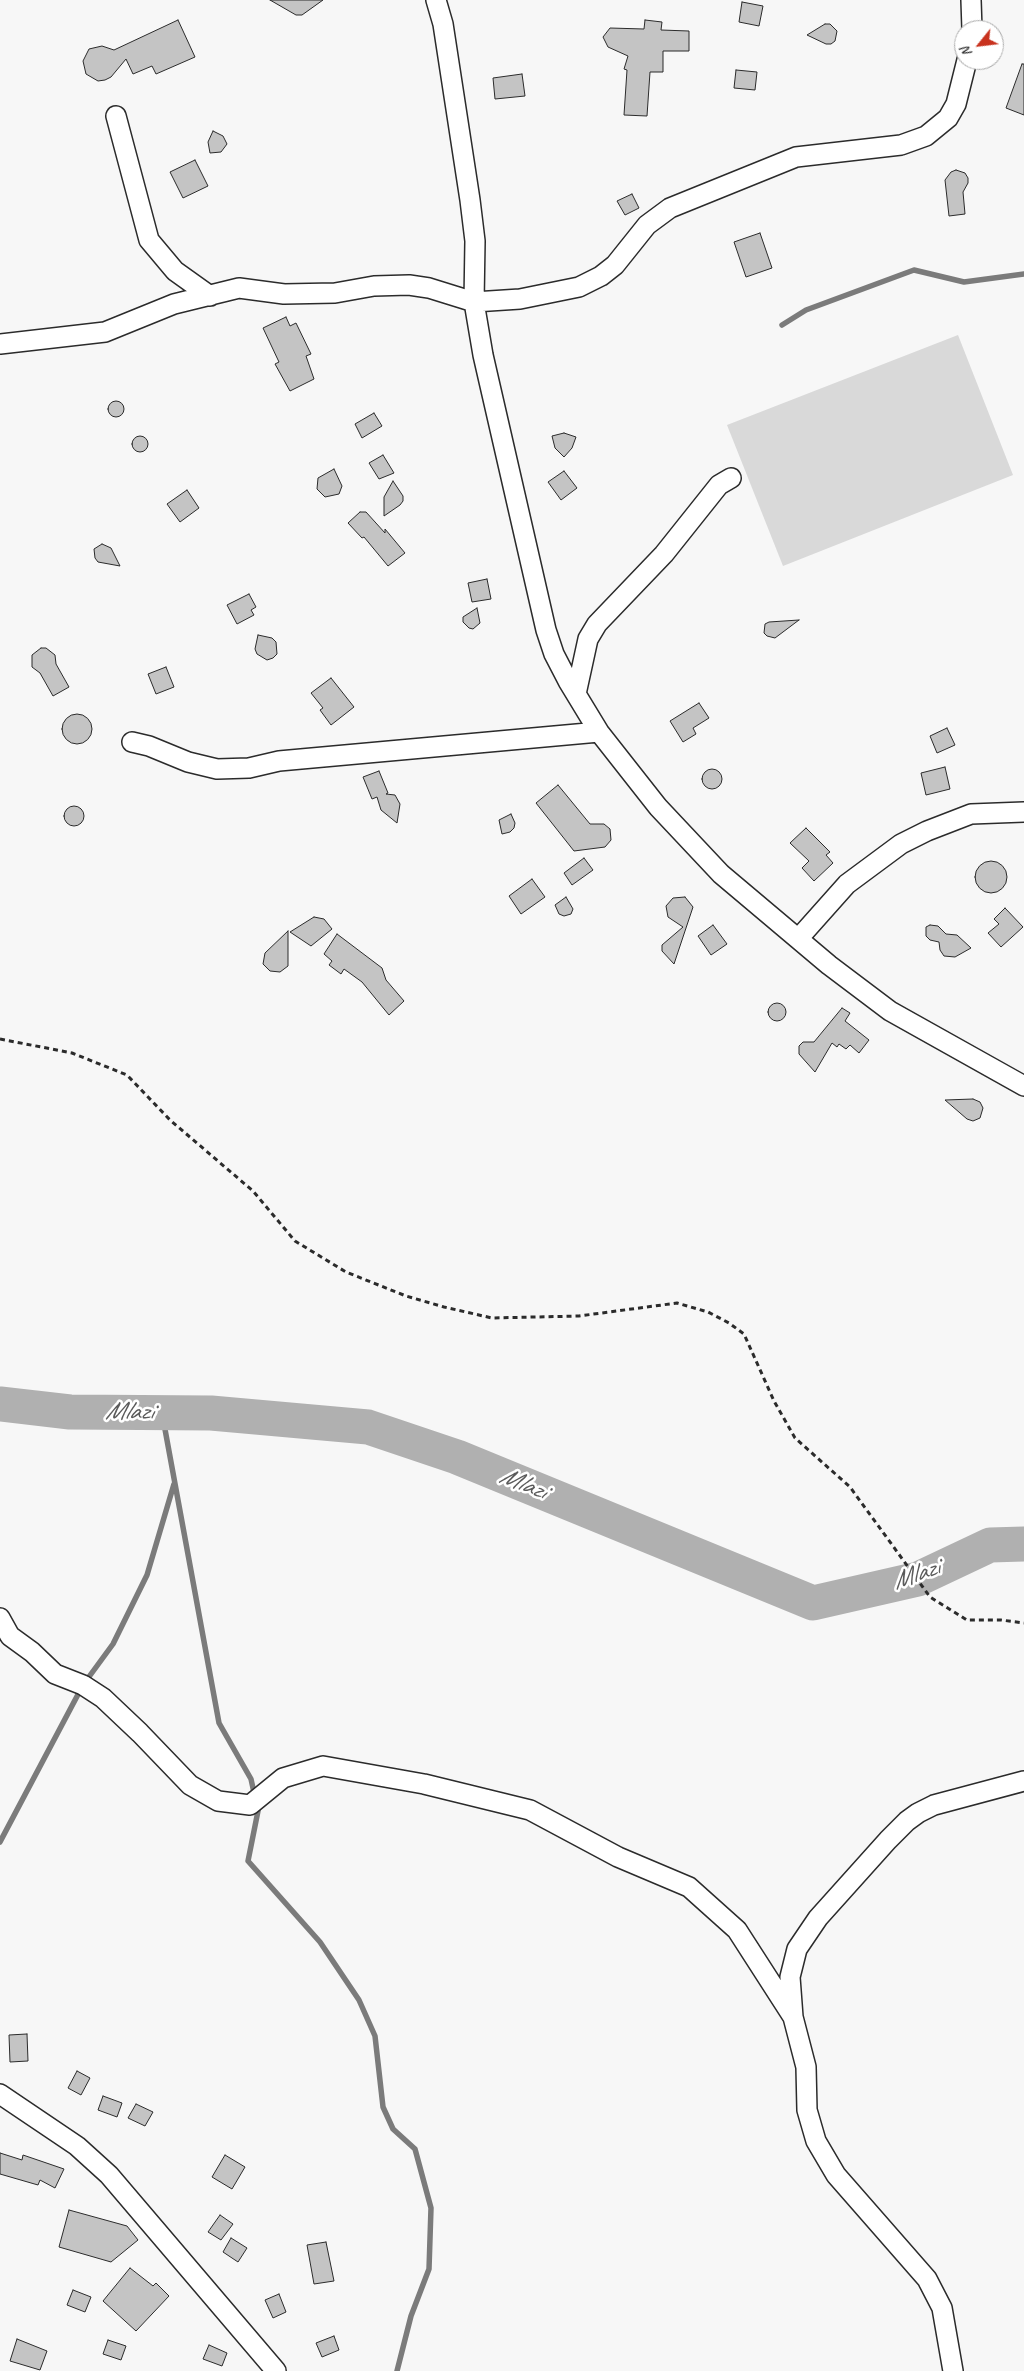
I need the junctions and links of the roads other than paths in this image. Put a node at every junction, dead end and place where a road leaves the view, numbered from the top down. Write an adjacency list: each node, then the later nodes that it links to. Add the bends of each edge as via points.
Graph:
1 (436, 0): 7 (street, via 472,216)
2 (971, 0): 3 (street)
3 (972, 20)
4 (964, 70): 7 (street, via 956,104 948,118 926,136 901,145 796,157 664,212 647,225 615,265 590,283 552,294)
5 (116, 116): 6 (street, via 149,240 175,271)
6 (210, 296): 7 (street, via 239,288 284,294 335,294 395,284 428,288); 8 (street, via 174,304 105,332)
7 (474, 302): 10 (street, via 495,413 546,630 554,654)
8 (0, 344)
9 (731, 478): 10 (street, via 719,484 664,554 597,624 588,638)
10 (576, 694): 11 (street)
11 (599, 732): 12 (street, via 217,769); 14 (street, via 658,807 721,874)
12 (132, 742)
13 (1024, 812): 14 (street, via 971,814 901,844 847,884)
14 (798, 939): 15 (street, via 890,1012)
15 (1024, 1086)
16 (0, 1618): 18 (street, via 10,1636 55,1674 83,1685 103,1698 190,1785 218,1801 250,1804 283,1778 323,1766 424,1784 530,1810 618,1857 688,1887 737,1930)
17 (1024, 1781): 18 (street, via 934,1805 918,1813 888,1840 818,1918 798,1949 790,1976)
18 (793, 2018): 21 (street, via 806,2067 807,2110 816,2141 836,2176 927,2279 942,2308)
19 (0, 2094): 20 (street, via 77,2146 109,2175)
20 (276, 2371)
21 (953, 2371)

